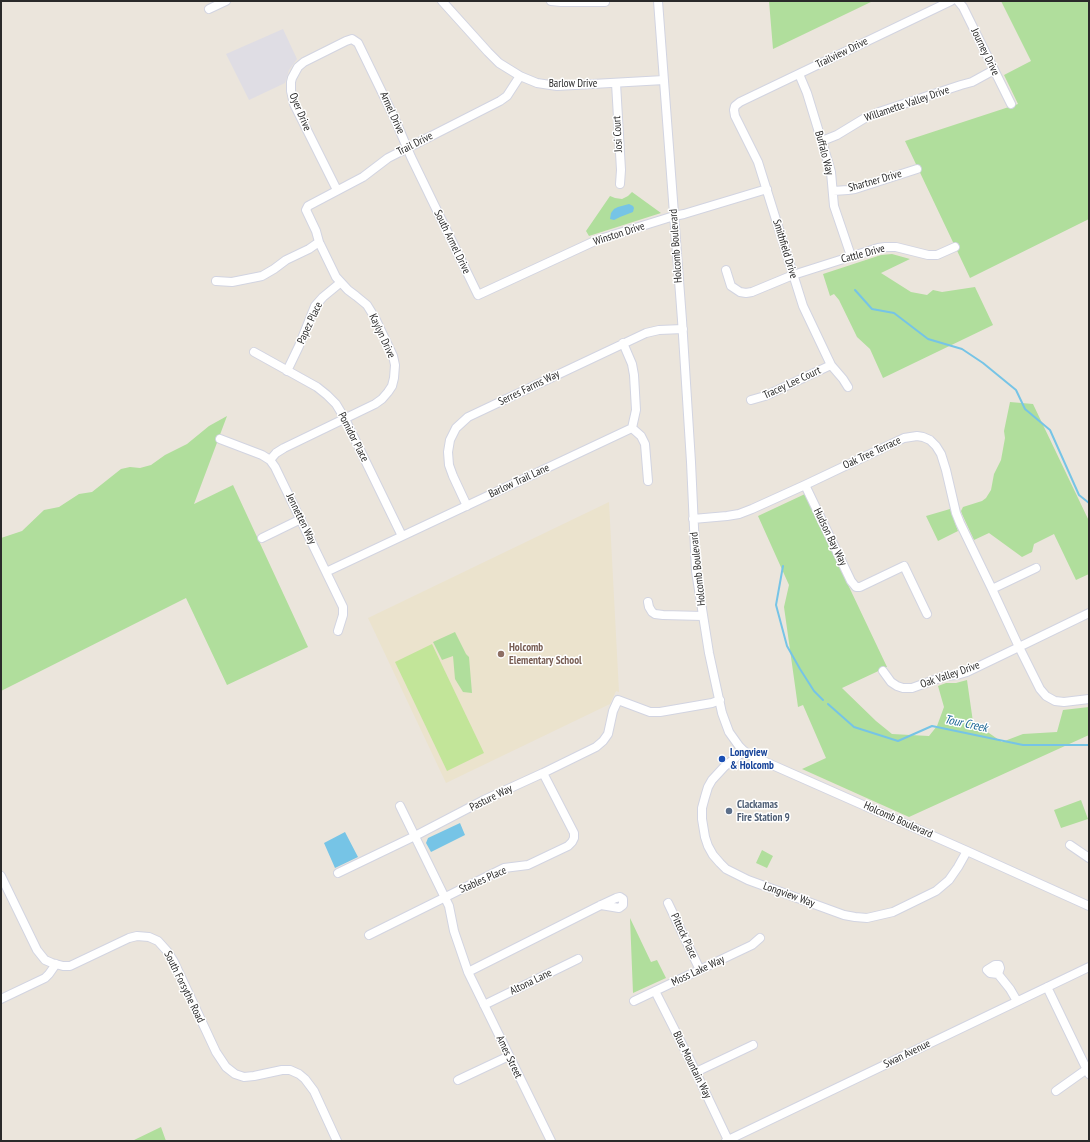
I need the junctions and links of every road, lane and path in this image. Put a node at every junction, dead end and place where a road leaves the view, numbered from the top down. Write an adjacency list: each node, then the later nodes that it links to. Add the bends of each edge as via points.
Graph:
1 (226, 1): 8 (street)
2 (551, 1): 7 (street)
3 (658, 1): 13 (street, Holcomb Boulevard)
4 (951, 1): 11 (street, Trailview Drive)
5 (958, 1): 10 (street, Journey Drive)
6 (444, 2): 12 (street, Barlow Drive, via 499,63)
7 (604, 2)
8 (209, 9)
9 (352, 40): 18 (street, Armel Drive, via 358,43); 23 (street, Oyer Drive, via 304,62 298,67 291,82 294,104)
10 (994, 70): 15 (street, Journey Drive); 17 (street, Willamette Valley Drive, via 972,82 879,112)
11 (799, 74): 16 (street, Trailview Drive); 17 (street, Buffalo Way)
12 (520, 76): 14 (street, Barlow Drive, via 537,83 557,86); 18 (street, Trail Drive, via 500,101)
13 (664, 80): 14 (street, Barlow Drive); 26 (street, Holcomb Boulevard)
14 (616, 84): 20 (street, Josi Court)
15 (1011, 104)
16 (735, 106): 22 (street, Smithfield Drive, via 735,116 758,162)
17 (822, 141): 24 (street, Buffalo Way, via 831,172)
18 (407, 148): 21 (street, Armel Drive); 23 (street, Trail Drive, via 388,158 363,177)
19 (917, 169): 24 (street, Shartner Drive, via 855,189)
20 (620, 184)
21 (427, 189): 34 (street, South Armel Drive)
22 (767, 189): 26 (street, Winston Drive); 31 (street, Smithfield Drive)
23 (337, 190): 25 (street, Trail Drive, via 311,204)
24 (833, 191): 29 (street, Buffalo Way, via 834,206)
25 (306, 210): 27 (street, Kaylyn Drive)
26 (674, 216): 34 (street, Winston Drive, via 593,242); 35 (street, Holcomb Boulevard)
27 (319, 242): 32 (street, via 262,276 232,282); 33 (street, Kaylyn Drive)
28 (955, 247): 29 (street, Cattle Drive, via 937,255 928,255 885,246)
29 (851, 256): 31 (street, Cattle Drive)
30 (726, 270): 31 (street, Cattle Drive, via 731,286 746,293)
31 (794, 275): 38 (street, Smithfield Drive, via 803,306)
32 (216, 281)
33 (340, 283): 39 (street, Papez Place, via 315,306); 42 (street, Kaylyn Drive, via 362,300 371,311 395,365 392,386 382,399)
34 (478, 295)
35 (682, 329): 36 (street, Serres Farms Way, via 646,333); 50 (street, Holcomb Boulevard)
36 (623, 343): 43 (street, via 634,375 636,410); 48 (street, Serres Farms Way, via 468,417 456,428 450,440 449,465)
37 (254, 352): 39 (street, Pomidor Place)
38 (831, 365): 40 (street, Smithfield Drive); 41 (street, Tracey Lee Court)
39 (287, 370): 42 (street, Pomidor Place, via 327,395)
40 (848, 387)
41 (752, 400)
42 (345, 419): 45 (street, Kaylyn Drive, via 284,448); 51 (street, Pomidor Place)
43 (632, 428): 46 (street, via 645,444); 48 (street, Barlow Trail Lane)
44 (220, 439): 45 (street)
45 (270, 460): 49 (street, Jennetten Way)
46 (648, 481)
47 (805, 485): 50 (street, Oak Tree Terrace, via 739,514); 55 (street, Oak Tree Terrace, via 904,438 917,436 930,440 941,454 956,513); 57 (street, Hudson Bay Way, via 856,588 904,566)
48 (467, 506): 51 (street, Barlow Trail Lane)
49 (301, 519): 52 (street); 54 (street, Jennetten Way)
50 (693, 519): 59 (street, Holcomb Boulevard, via 696,571)
51 (402, 536): 54 (street, Barlow Trail Lane)
52 (262, 538)
53 (1036, 568): 55 (street)
54 (326, 572): 60 (street, Jennetten Way, via 343,607)
55 (992, 589): 61 (street, Oak Tree Terrace)
56 (648, 602): 59 (street, via 655,614)
57 (927, 614)
58 (1089, 614): 61 (street, Oak Valley Drive)
59 (703, 616): 64 (street, Holcomb Boulevard)
60 (338, 631)
61 (1019, 647): 62 (street, Oak Valley Drive, via 967,672 945,676 912,688 897,686); 63 (street, Oak Tree Terrace, via 1046,696 1064,702)
62 (883, 671)
63 (1089, 699)
64 (720, 700): 65 (street, Holcomb Boulevard, via 729,732); 66 (street, Pasture Way, via 660,712 650,712 618,700 610,730 603,741)
65 (744, 751): 70 (street, Holcomb Boulevard); 70 (street, Longview Way, via 712,780 702,808 702,819 704,837 713,854 726,869 748,880 844,915 867,918 893,912 936,892 949,880)
66 (543, 773): 68 (street, Pasture Way); 74 (street, Stables Place, via 574,833 572,842 528,866 504,868)
67 (400, 806): 68 (street, Ames Street)
68 (415, 836): 72 (street, Pasture Way); 74 (street, Ames Street)
69 (1070, 845): 71 (street)
70 (967, 851): 77 (street, Holcomb Boulevard)
71 (1089, 858)
72 (338, 874)
73 (1, 876): 81 (street, via 37,950 45,960)
74 (445, 898): 78 (street, Stables Place); 84 (street, Ames Street)
75 (668, 903): 83 (street, Pittock Place)
76 (601, 905): 84 (street)
77 (1089, 906)
78 (369, 935)
79 (760, 938): 83 (street, Moss Lake Way, via 752,945)
80 (578, 959): 91 (street, Altona Lane)
81 (56, 964): 88 (street, via 45,978); 99 (street, South Forsythe Road, via 74,964 133,937 145,936 155,940 164,947 172,959 216,1052 226,1067 244,1077 282,1070 299,1074 314,1091)
82 (1089, 967): 86 (street, Swan Avenue)
83 (700, 970): 87 (street, Moss Lake Way)
84 (468, 972): 91 (street, Ames Street)
85 (998, 974): 90 (street)
86 (1047, 987): 90 (street, Swan Avenue); 94 (street)
87 (655, 991): 89 (street, Moss Lake Way); 95 (street, Blue Mountain Way)
88 (1, 999)
89 (634, 1001)
90 (1017, 1001): 98 (street, Swan Avenue)
91 (484, 1005): 93 (street, Ames Street)
92 (754, 1044): 95 (street)
93 (509, 1056): 96 (street); 100 (street, Ames Street)
94 (1088, 1071): 97 (street)
95 (696, 1072): 98 (street, Blue Mountain Way)
96 (458, 1080)
97 (1056, 1091)
98 (727, 1140)
99 (337, 1141)
100 (550, 1141)

